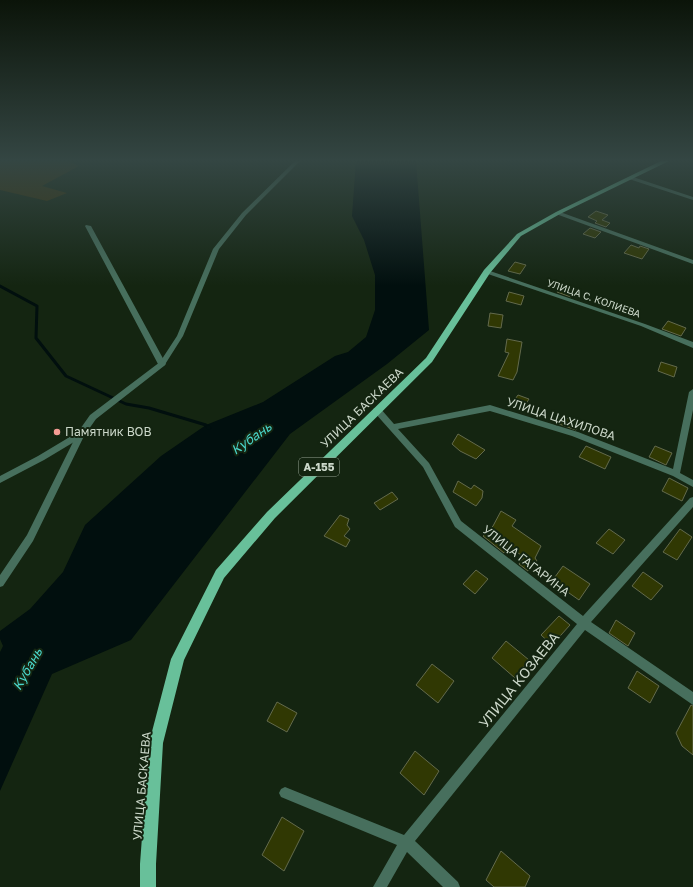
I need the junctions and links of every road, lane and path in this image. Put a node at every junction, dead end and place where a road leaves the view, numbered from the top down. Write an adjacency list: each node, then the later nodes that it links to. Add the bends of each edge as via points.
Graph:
1 (256, 202): 8 (street, via 216,249 180,336)
2 (582, 202): 3 (main road, УЛИЦА БАСКАЕВА / А-155)
3 (558, 214): 5 (street); 6 (main road, УЛИЦА БАСКАЕВА / А-155, via 519,235)
4 (88, 226): 8 (street)
5 (693, 262)
6 (487, 272): 7 (street, УЛИЦА С. КОЛИЕВА); 10 (main road, УЛИЦА БАСКАЕВА / А-155, via 429,360)
7 (692, 343)
8 (162, 364): 12 (street, via 93,417)
9 (693, 392): 13 (street)
10 (377, 410): 11 (street, УЛИЦА ГАГАРИНА); 22 (main road, УЛИЦА БАСКАЕВА / А-155, via 271,515 220,574 178,659 156,743)
11 (392, 427): 13 (street, УЛИЦА ЦАХИЛОВА, via 490,408 575,434); 18 (street, УЛИЦА ГАГАРИНА, via 426,465 458,524)
12 (80, 434): 14 (street); 17 (street, via 30,538)
13 (676, 474): 15 (street, УЛИЦА ЦАХИЛОВА)
14 (0, 480)
15 (693, 484)
16 (693, 501): 18 (street, УЛИЦА КОЗАЕВА)
17 (0, 583)
18 (584, 623): 19 (street, УЛИЦА ГАГАРИНА); 21 (street, УЛИЦА КОЗАЕВА)
19 (693, 699)
20 (285, 793): 21 (street)
21 (406, 842): 23 (street, УЛИЦА КОЗАЕВА); 24 (street)
22 (148, 887)
23 (380, 887)
24 (453, 887)

